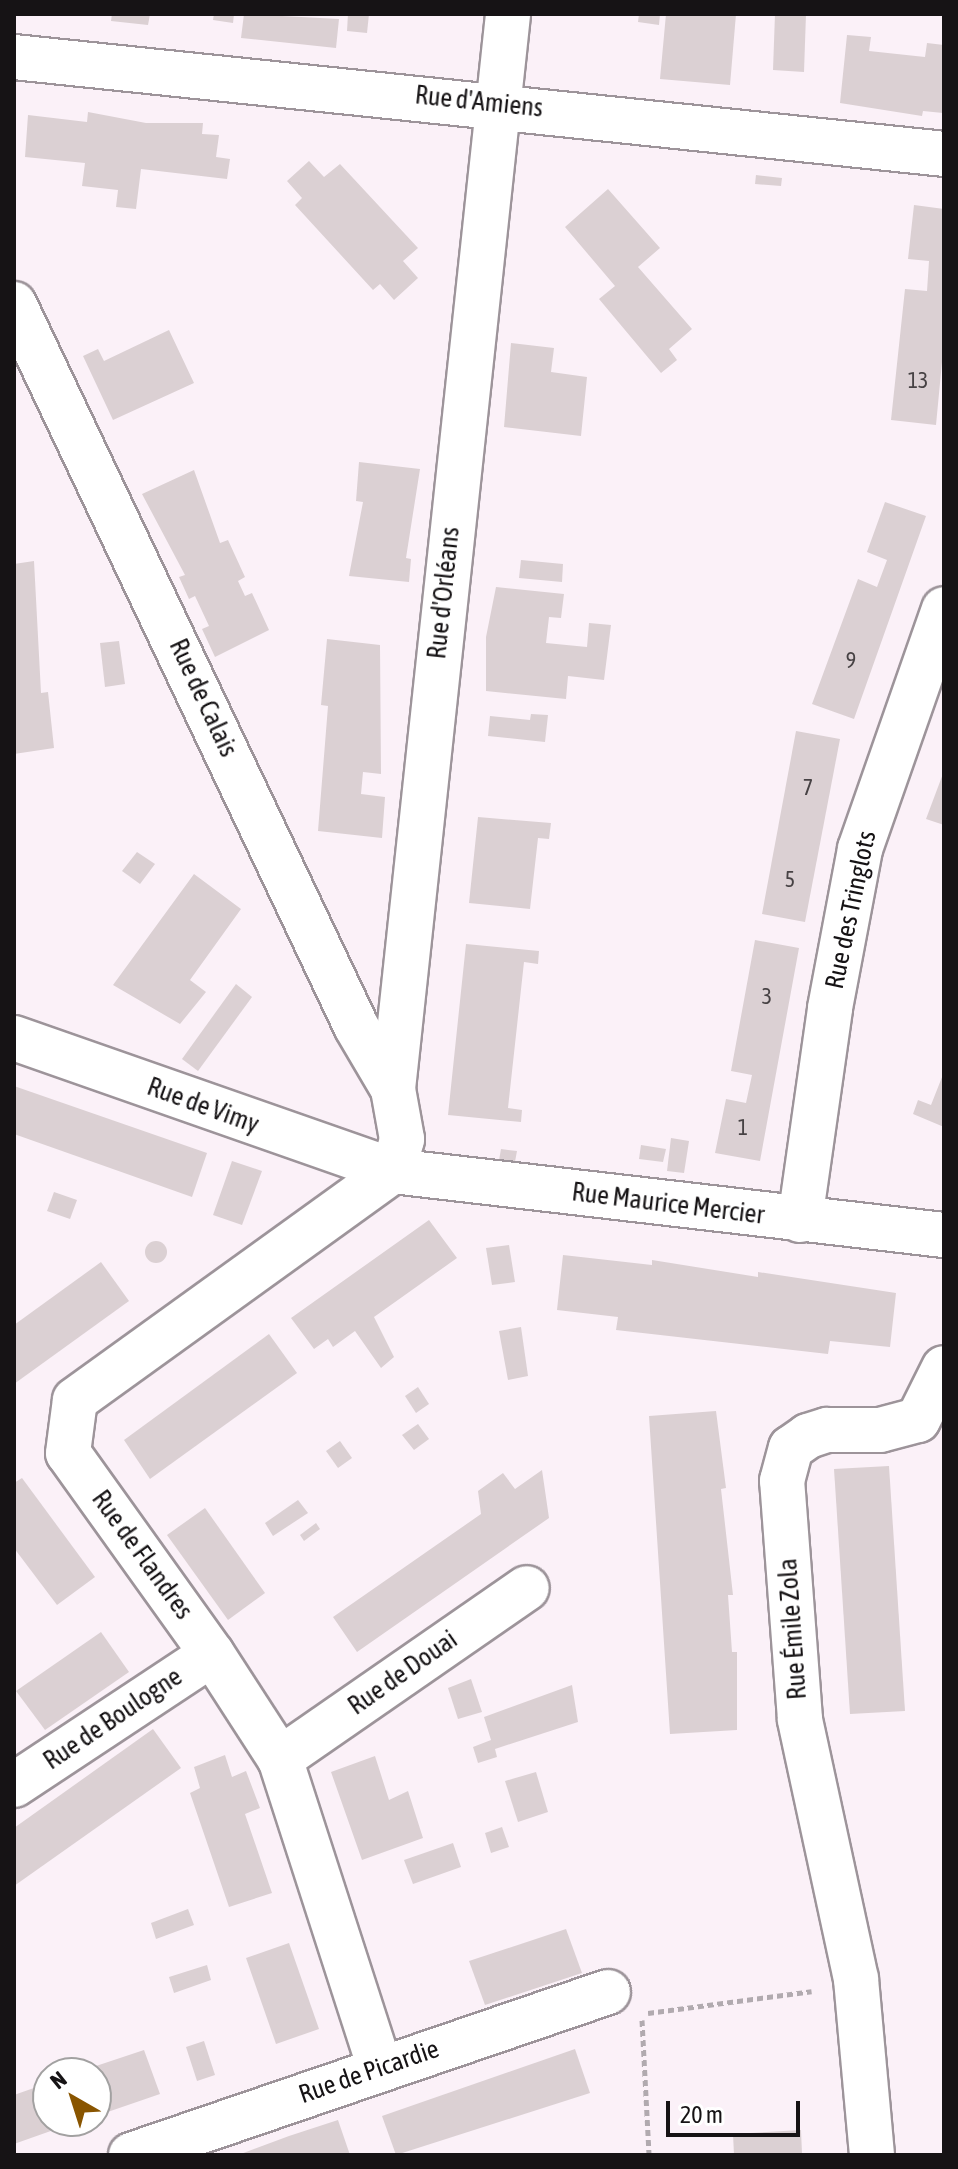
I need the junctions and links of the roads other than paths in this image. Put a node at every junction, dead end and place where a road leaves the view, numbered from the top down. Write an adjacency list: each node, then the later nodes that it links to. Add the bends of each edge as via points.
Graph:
1 (508, 14): 3 (street, Rue d'Orléans)
2 (14, 57): 3 (street, Rue d'Amiens)
3 (499, 104): 4 (street, Rue d'Amiens); 8 (street, Rue d'Orléans)
4 (944, 154)
5 (14, 304): 8 (street, Rue de Calais, via 356,1026)
6 (944, 609): 10 (street, Rue des Tringlots, via 860,849 830,1008)
7 (14, 1038): 9 (street, Rue de Vimy)
8 (393, 1089): 9 (street, Rue d'Orléans, via 402,1139)
9 (393, 1171): 10 (street, Rue Maurice Mercier); 14 (street, Rue de Flandres, via 75,1400 68,1453)
10 (800, 1220): 11 (street, Rue Maurice Mercier)
11 (944, 1235)
12 (942, 1373): 20 (street, Rue Émile Zola, via 918,1420 880,1430 827,1430 808,1436 791,1448 782,1481 800,1719 857,1985)
13 (527, 1588): 15 (street, Rue de Douai)
14 (212, 1654): 15 (street, Rue de Flandres); 16 (street, Rue de Boulogne)
15 (280, 1759): 18 (street, Rue de Flandres)
16 (14, 1785)
17 (625, 2003): 18 (street, Rue de Picardie)
18 (380, 2068): 19 (street, Rue de Picardie)
19 (131, 2155)
20 (872, 2155)

